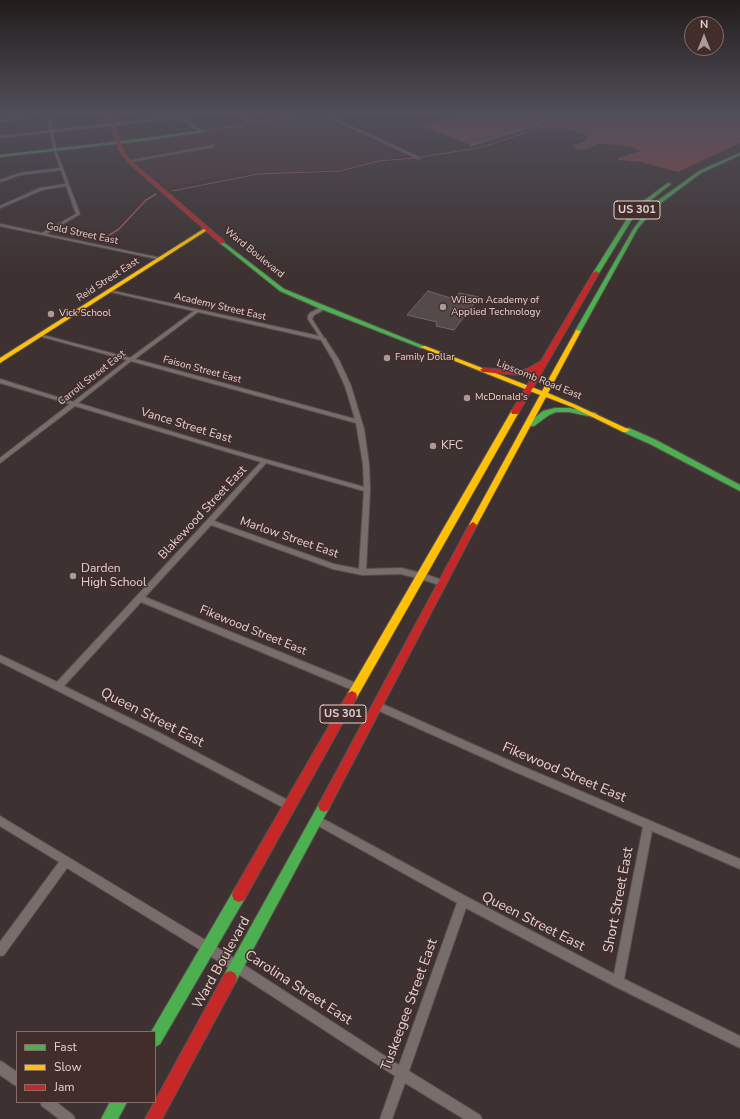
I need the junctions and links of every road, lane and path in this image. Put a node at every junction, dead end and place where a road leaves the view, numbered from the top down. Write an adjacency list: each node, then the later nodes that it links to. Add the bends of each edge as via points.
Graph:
1 (134, 166): 9 (main road, Ward Boulevard)
2 (699, 166): 19 (main road, US 301, via 654,194 632,215)
3 (713, 166): 23 (main road, US 301, via 679,186 644,217 625,246)
4 (62, 169): 5 (street, via 20,174); 6 (street)
5 (0, 181)
6 (68, 185): 7 (street, via 41,189); 10 (street, via 78,214)
7 (0, 207)
8 (0, 225): 10 (street, Gold Street East)
9 (207, 229): 11 (main road, Reid Street East); 13 (main road, Ward Boulevard, via 282,290)
10 (42, 234): 11 (street, Gold Street East)
11 (161, 259): 12 (main road, Reid Street East)
12 (111, 291): 14 (street, Academy Street East); 15 (main road, Reid Street East)
13 (324, 308): 16 (street, via 310,316 310,319); 20 (main road, Lipscomb Road East)
14 (197, 311): 16 (street, Academy Street East); 17 (street, Carroll Street East)
15 (41, 335): 17 (street, Faison Street East); 18 (main road, Reid Street East)
16 (324, 340): 26 (street, via 346,380)
17 (130, 360): 24 (street, Carroll Street East); 26 (street, Faison Street East)
18 (0, 361)
19 (544, 361): 20 (main road, via 523,372); 22 (main road, US 301)
20 (483, 370): 22 (main road, Lipscomb Road East)
21 (0, 381): 24 (street, Vance Street East)
22 (529, 388): 23 (main road, Lipscomb Road East); 34 (main road, US 301)
23 (544, 394): 25 (main road, Lipscomb Road East); 27 (main road, US 301)
24 (73, 404): 28 (street, Carroll Street East); 29 (street, Vance Street East)
25 (593, 415): 27 (main road, via 563,409 552,410); 30 (main road, Lipscomb Road East, via 653,442)
26 (359, 422): 31 (street, via 366,464)
27 (525, 429): 35 (main road, US 301)
28 (1, 459)
29 (265, 461): 31 (street, Vance Street East); 32 (street, Blakewood Street East)
30 (740, 488)
31 (367, 490): 33 (street)
32 (210, 522): 33 (street, Marlow Street East, via 333,566); 36 (street, Blakewood Street East)
33 (362, 572): 34 (street, Marlow Street East, via 401,571)
34 (422, 576): 35 (street, Marlow Street East); 39 (main road, US 301)
35 (442, 583): 40 (main road, US 301)
36 (140, 598): 38 (street, Blakewood Street East); 39 (street, Fikewood Street East)
37 (0, 658): 38 (street, Queen Street East)
38 (59, 686): 41 (street, Queen Street East)
39 (358, 688): 41 (main road, US 301)
40 (378, 706): 42 (main road, US 301); 44 (street, Fikewood Street East)
41 (290, 806): 48 (main road, US 301)
42 (316, 820): 47 (street, Queen Street East); 50 (main road, Ward Boulevard / US 301)
43 (0, 821): 45 (street, Carolina Street East)
44 (648, 824): 46 (street, Fikewood Street East); 51 (street, Short Street East)
45 (66, 862): 48 (street, Carolina Street East); 49 (street)
46 (740, 864)
47 (463, 901): 51 (street, Queen Street East); 55 (street, Tuskeegee Street East)
48 (208, 948): 50 (street, Carolina Street East); 52 (main road, US 301)
49 (0, 950)
50 (236, 966): 55 (street, Carolina Street East); 61 (main road, Ward Boulevard / US 301)
51 (618, 982): 53 (street, Queen Street East)
52 (156, 1037)
53 (740, 1042)
54 (0, 1067): 56 (street)
55 (402, 1074): 62 (street, Tuskeegee Street East); 63 (street, Carolina Street East)
56 (16, 1079)
57 (47, 1103): 59 (street)
58 (118, 1103): 60 (main road)
59 (69, 1119)
60 (109, 1119)
61 (153, 1119)
62 (386, 1119)
63 (476, 1119)

